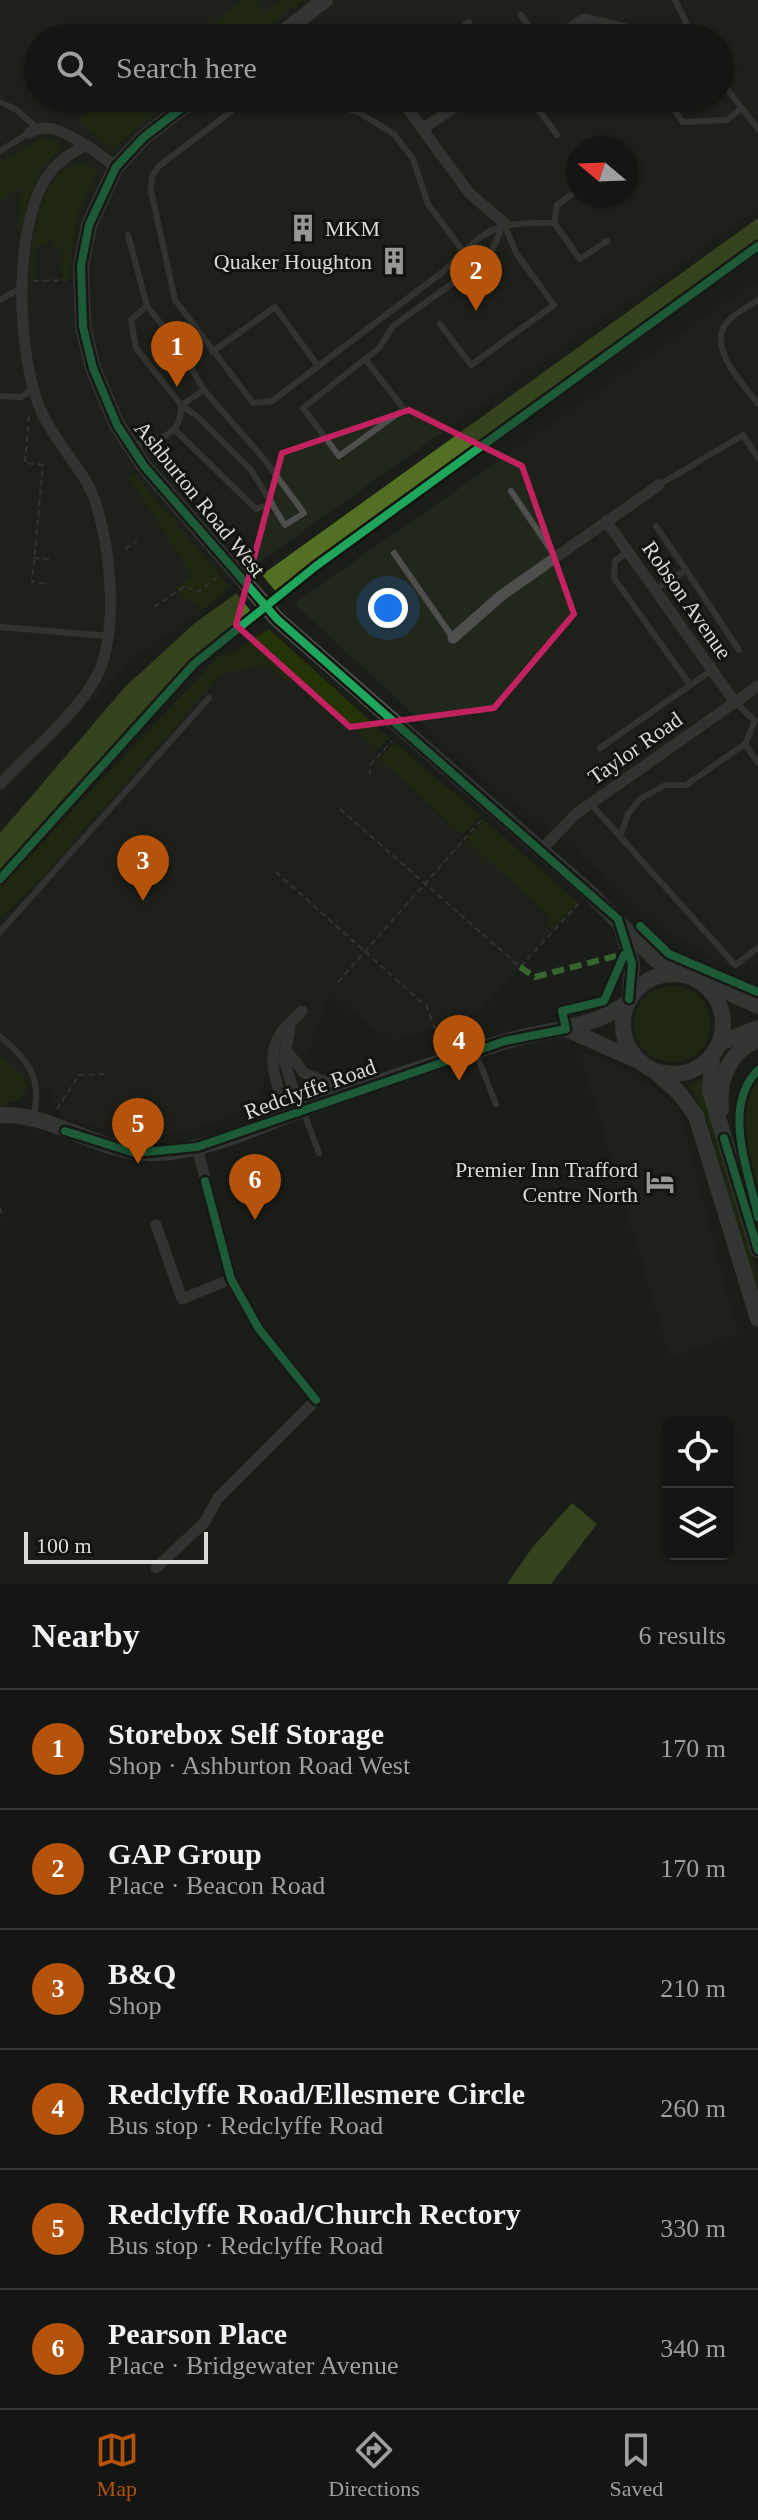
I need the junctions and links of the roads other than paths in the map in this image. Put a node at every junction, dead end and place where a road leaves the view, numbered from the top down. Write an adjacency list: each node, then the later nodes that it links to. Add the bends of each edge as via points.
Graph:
1 (325, 0): 5 (main road)
2 (675, 0): 10 (lane)
3 (521, 15): 7 (lane)
4 (469, 22): 6 (lane)
5 (296, 24)
6 (466, 24)
7 (527, 24)
8 (576, 24): 9 (street, via 584,19)
9 (599, 24)
10 (687, 24)
11 (734, 99): 13 (lane)
12 (0, 102): 23 (lane, via 17,110)
13 (741, 109): 20 (lane, via 727,120 683,122); 22 (lane)
14 (177, 112): 27 (main road, Ashburton Road West)
15 (230, 112): 39 (lane, via 159,166 151,184 170,289)
16 (358, 112): 33 (lane, via 394,134 413,159 428,204)
17 (411, 112): 21 (street)
18 (447, 112): 21 (street)
19 (540, 112): 24 (lane)
20 (676, 112)
21 (424, 128): 29 (street, via 469,193)
22 (758, 129)
23 (33, 130): 25 (street, via 54,129); 26 (lane)
24 (557, 135)
25 (86, 145): 27 (street); 34 (street, via 56,166 41,188 29,227)
26 (0, 151)
27 (116, 167): 48 (main road, Ashburton Road West, via 89,225 81,280 83,327 107,406)
28 (566, 199): 30 (lane, via 557,205)
29 (504, 223): 30 (lane); 33 (lane); 38 (lane, via 516,253 554,305 471,365); 40 (lane, via 489,257 393,326)
30 (554, 223): 32 (lane, via 580,259)
31 (128, 235): 37 (lane)
32 (607, 241)
33 (462, 250): 41 (lane, via 444,271)
34 (23, 284): 35 (lane); 42 (street)
35 (0, 300)
36 (758, 300): 45 (lane, via 729,320 721,338 724,356)
37 (147, 306): 43 (lane); 46 (lane, via 131,320 136,348)
38 (440, 324)
39 (212, 352): 41 (lane, via 249,401 258,405 272,401); 41 (lane, via 275,307)
40 (365, 359): 40 (lane, via 303,408 339,456 404,409)
41 (318, 366)
42 (35, 388): 44 (lane, via 21,397); 61 (street, via 40,407 97,504 105,550)
43 (204, 390): 46 (lane); 52 (lane, via 304,513 285,525)
44 (0, 396)
45 (758, 404)
46 (181, 405): 47 (lane); 52 (lane, via 251,470)
47 (175, 430): 48 (lane); 52 (lane, via 256,509)
48 (129, 445): 75 (main road, Ashburton Road West, via 277,619)
49 (758, 458): 50 (lane, via 743,435)
50 (659, 485): 53 (street)
51 (511, 491): 57 (lane)
52 (272, 503)
53 (606, 521): 55 (street, Robson Avenue); 57 (street)
54 (656, 526): 58 (lane)
55 (627, 551): 59 (street, Robson Avenue); 65 (lane, via 615,561 614,578)
56 (394, 553): 62 (lane)
57 (555, 556): 62 (street)
58 (686, 570): 59 (lane); 63 (lane)
59 (655, 590): 64 (street, Robson Avenue)
60 (0, 627): 61 (lane)
61 (108, 636): 72 (street, via 92,684)
62 (453, 638)
63 (739, 650)
64 (712, 670): 65 (lane); 68 (street, Robson Avenue)
65 (690, 685): 70 (lane)
66 (758, 686): 68 (street, Taylor Road)
67 (209, 698): 77 (lane)
68 (735, 702): 69 (lane, via 755,721); 73 (street, Taylor Road)
69 (745, 744): 71 (lane); 74 (lane, via 686,785 665,785 640,799)
70 (600, 748)
71 (758, 763)
72 (0, 784)
73 (591, 804): 74 (lane); 75 (street, Taylor Road)
74 (620, 836): 78 (lane, via 735,965)
75 (541, 850): 76 (main road, Ashburton Road West)
76 (618, 919): 79 (main road, Ashburton Road West, via 656,960); 80 (main road, Ashburton Road West, via 630,951)
77 (0, 932)
78 (758, 948)
79 (688, 976): 80 (main road, via 651,978); 81 (main road); 89 (main road, via 717,999 722,1013)
80 (628, 1001): 85 (main road, Redclyffe Road, via 611,1014); 91 (main road, via 623,1031 627,1045)
81 (758, 1006)
82 (302, 1011): 83 (street)
83 (292, 1023): 88 (street); 95 (street, via 280,1034 273,1060)
84 (758, 1028): 89 (main road)
85 (566, 1029): 90 (main road, Redclyffe Road); 91 (main road, Redclyffe Road)
86 (0, 1036): 97 (lane, via 29,1062 36,1076)
87 (758, 1040): 98 (main road, via 732,1059 722,1083)
88 (285, 1043): 93 (street, via 289,1058 304,1073); 95 (street)
89 (716, 1049): 91 (main road, via 686,1072); 98 (main road, via 710,1091)
90 (475, 1051): 93 (main road, Redclyffe Road); 94 (lane)
91 (651, 1068): 105 (main road, via 696,1116)
92 (758, 1070): 101 (lane, via 745,1086 738,1114)
93 (352, 1092): 95 (main road, Redclyffe Road)
94 (496, 1104)
95 (297, 1112): 99 (main road, Redclyffe Road); 100 (lane)
96 (0, 1115): 97 (main road, Redclyffe Road)
97 (41, 1121): 99 (main road, Redclyffe Road, via 135,1153)
98 (724, 1138): 103 (main road)
99 (197, 1147): 104 (street)
100 (319, 1153)
101 (758, 1217)
102 (156, 1225): 104 (street, via 182,1299)
103 (758, 1250)
104 (231, 1279): 106 (street, via 259,1329 316,1400)
105 (758, 1319)
106 (156, 1568)

